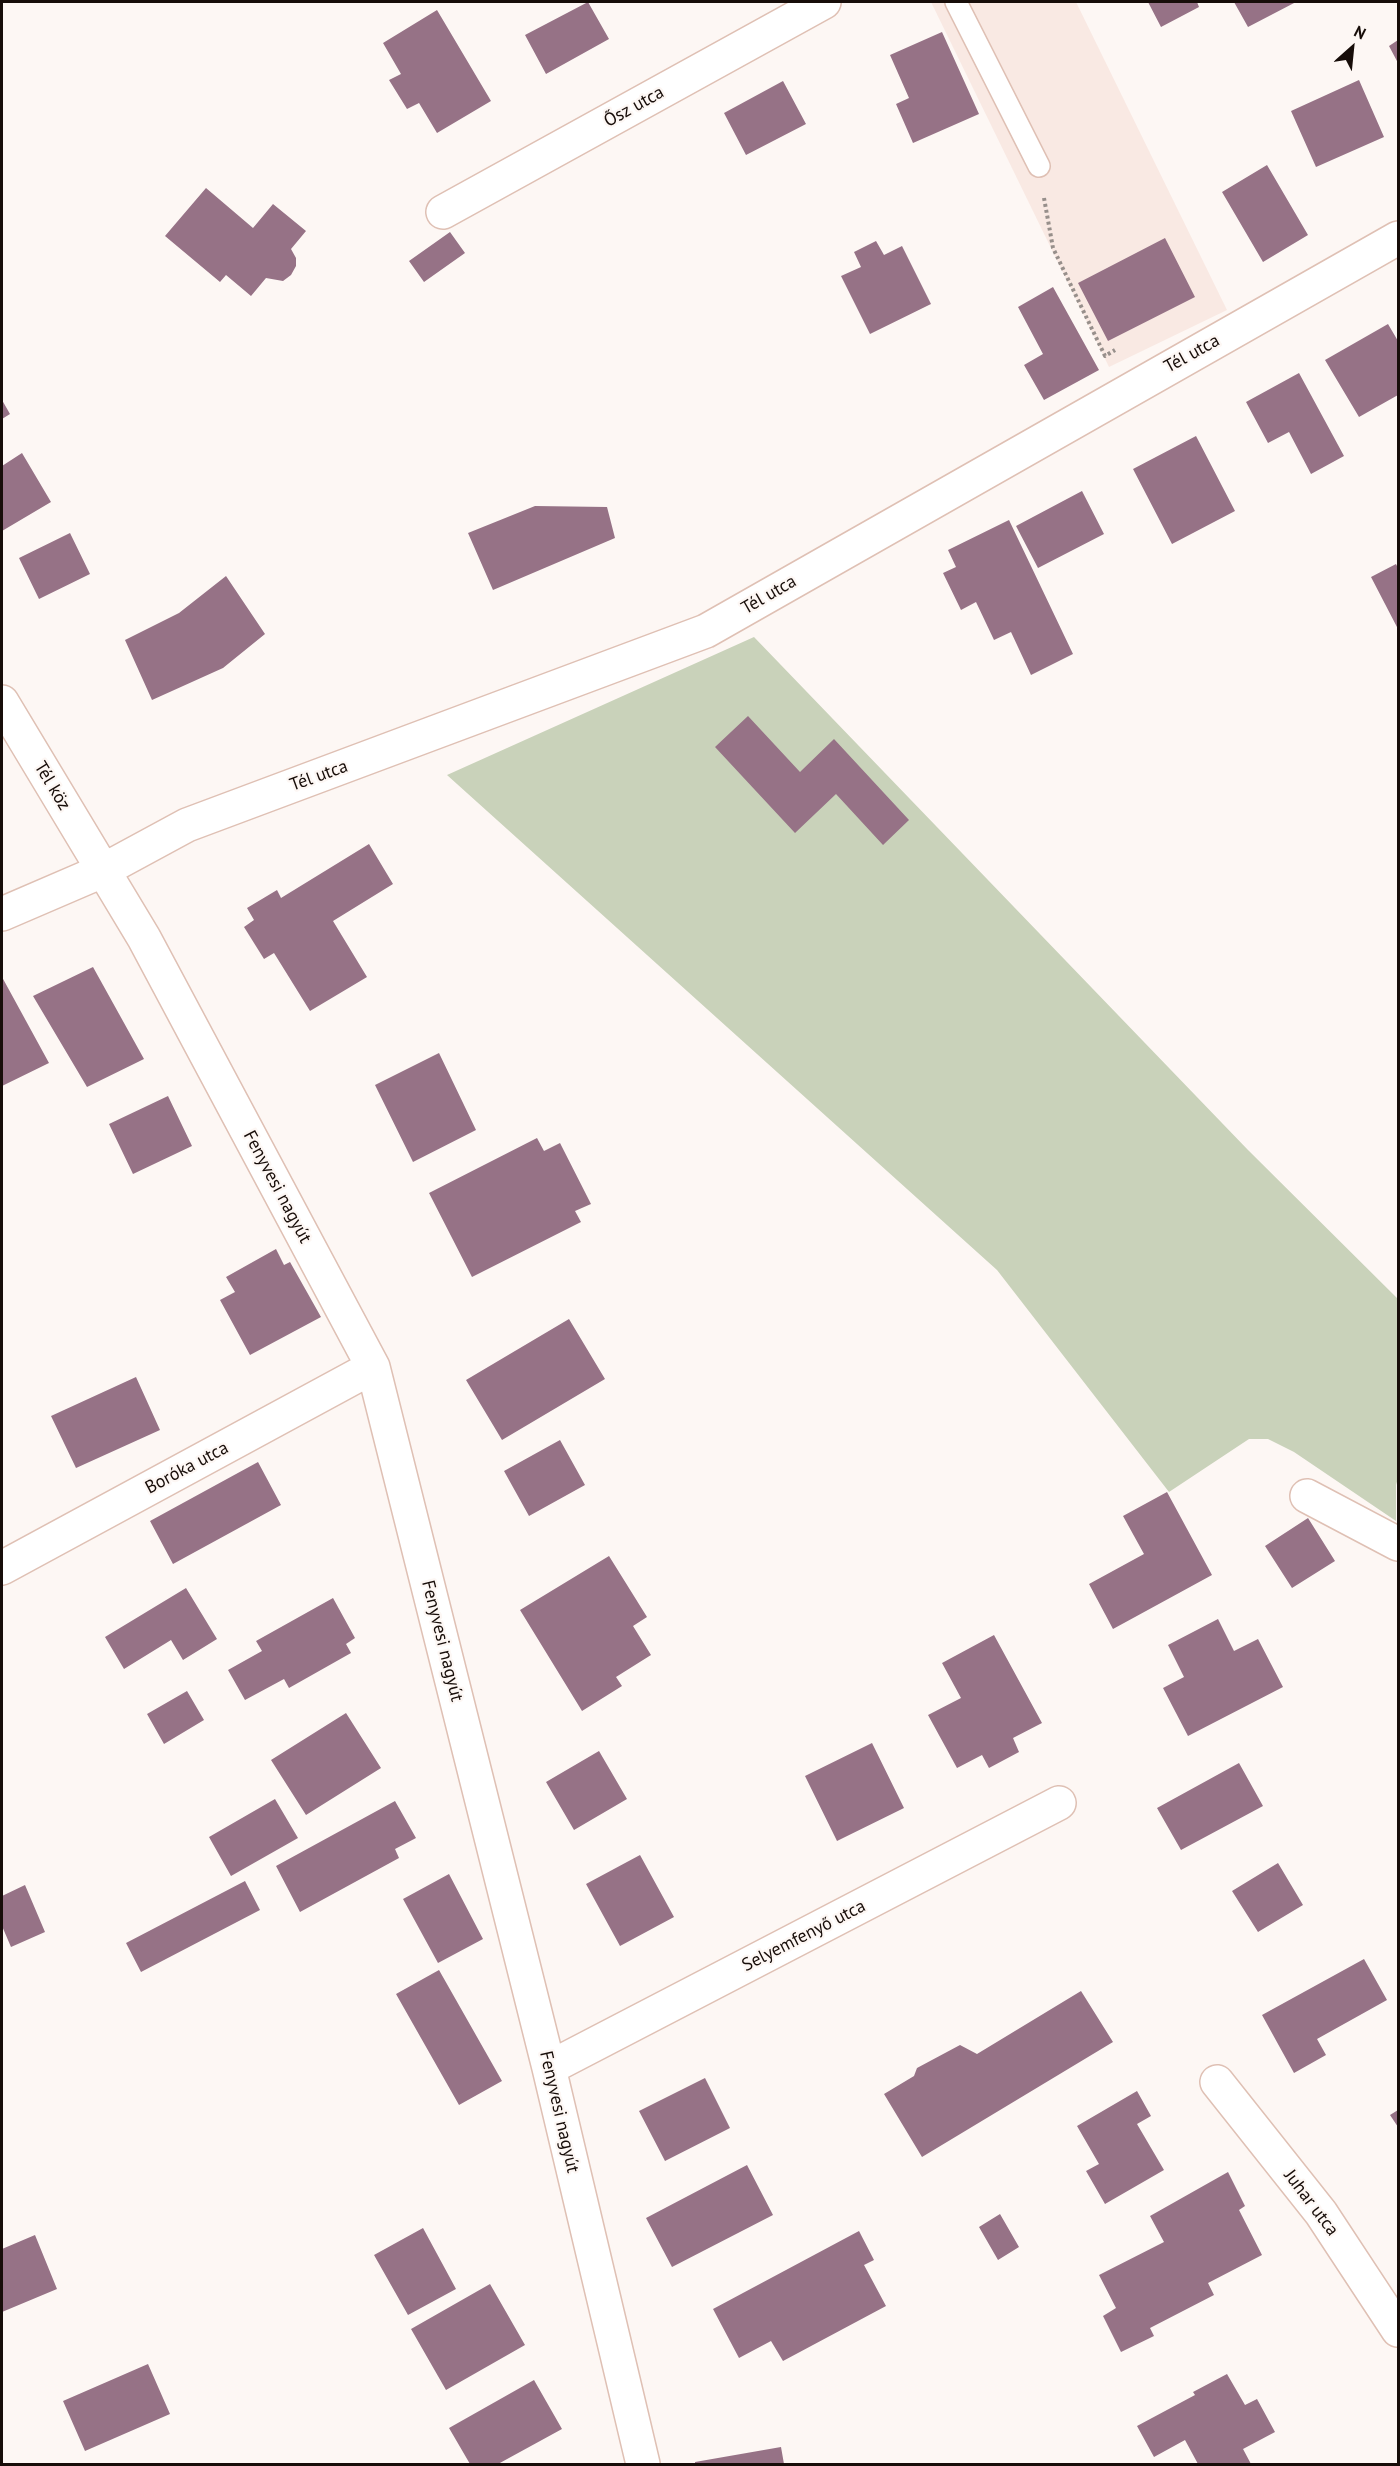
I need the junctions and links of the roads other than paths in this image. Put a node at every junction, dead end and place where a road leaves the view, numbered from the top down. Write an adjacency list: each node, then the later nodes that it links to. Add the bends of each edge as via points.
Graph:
1 (824, 2): 4 (street, Ősz utca)
2 (956, 2): 3 (lane)
3 (1039, 166)
4 (443, 212)
5 (1398, 238): 7 (street, Tél utca, via 706,631 187,825)
6 (2, 702): 7 (street, Tél köz)
7 (102, 871): 8 (street, Tél utca); 9 (street, Fenyvesi nagyút, via 144,938)
8 (2, 914)
9 (373, 1367): 12 (street, Boróka utca); 14 (street, Fenyvesi nagyút)
10 (1307, 1496): 11 (street)
11 (1398, 1544)
12 (2, 1568)
13 (1059, 1803): 14 (street, Selyemfenyő utca)
14 (549, 2068): 17 (street, Fenyvesi nagyút)
15 (1217, 2082): 16 (street, Juhar utca, via 1321,2213)
16 (1398, 2330)
17 (643, 2464)

